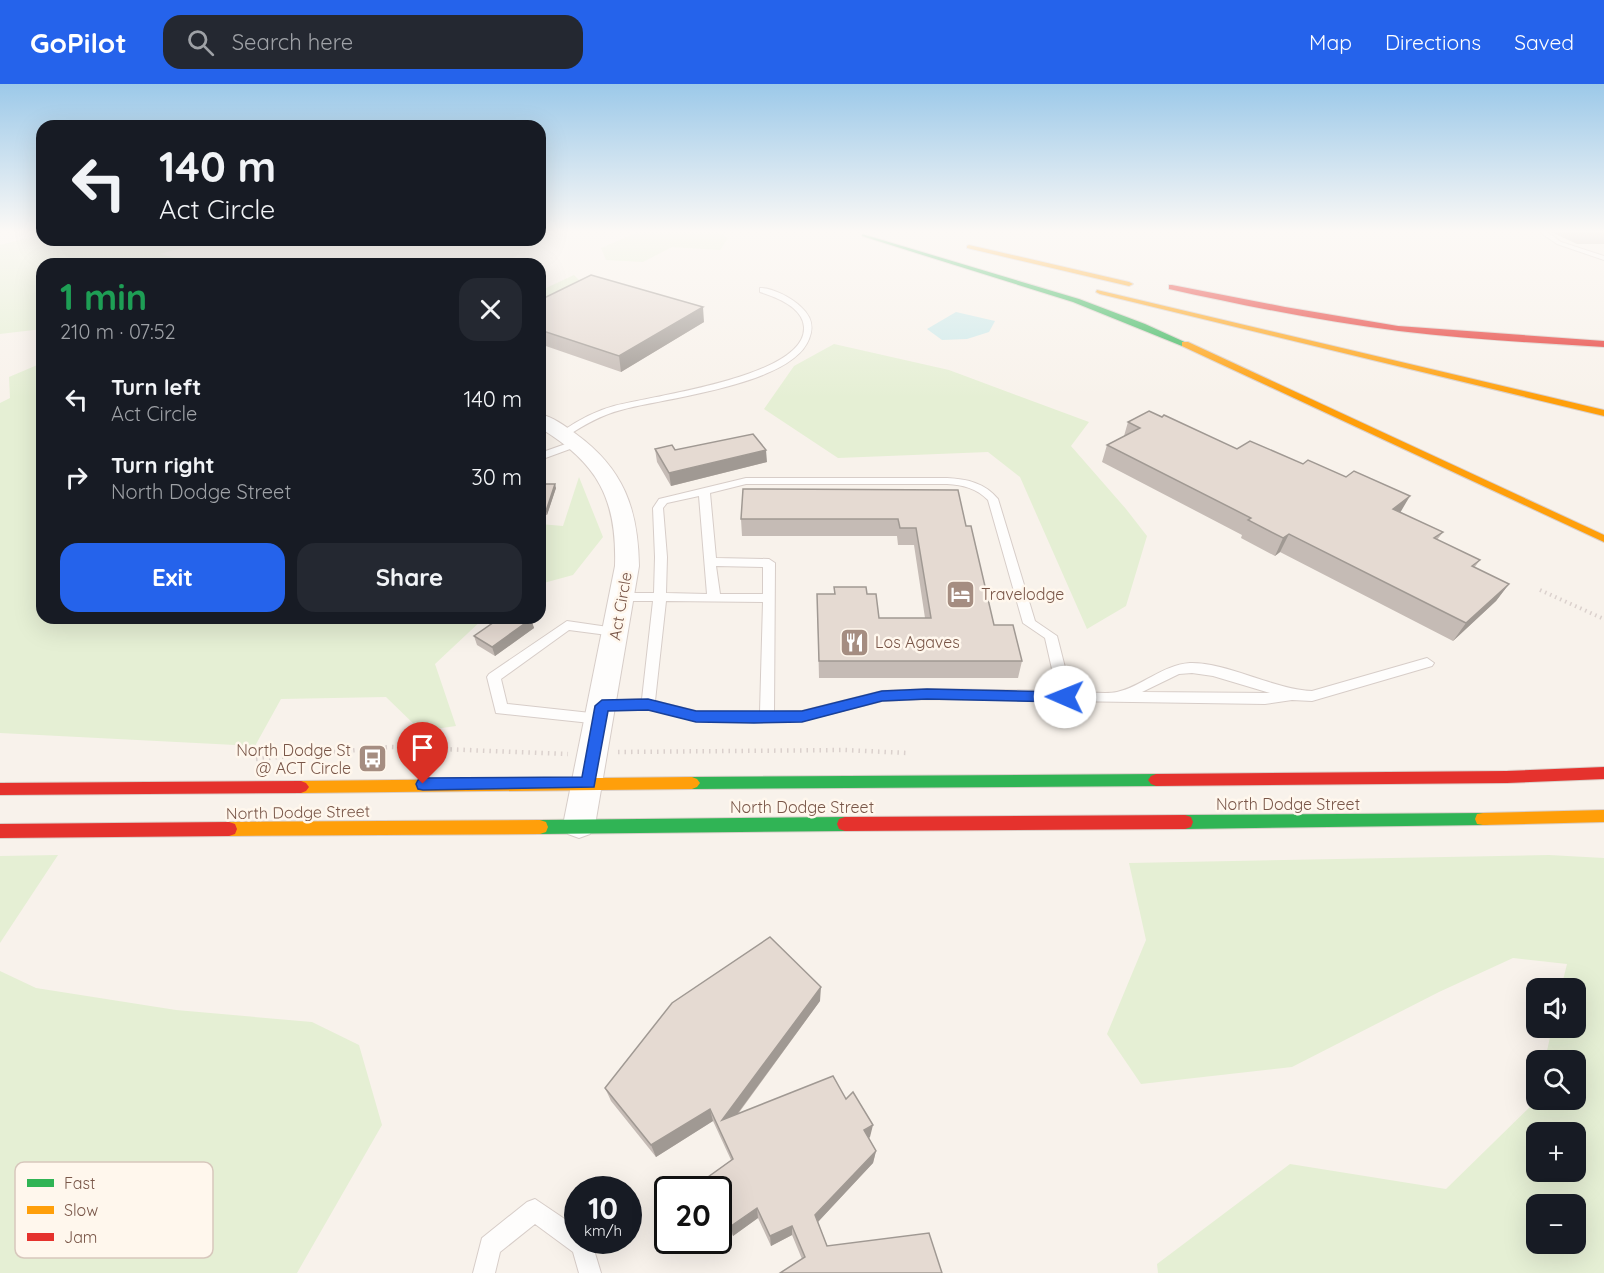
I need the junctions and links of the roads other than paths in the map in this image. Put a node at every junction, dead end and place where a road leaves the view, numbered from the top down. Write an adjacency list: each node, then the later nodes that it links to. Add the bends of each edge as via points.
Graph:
1 (1030, 286): 13 (main road, via 1176,340)
2 (1079, 286): 8 (main road)
3 (1155, 286): 6 (main road)
4 (1157, 286): 7 (main road, via 1370,324 1470,336)
5 (763, 290): 10 (lane, via 797,307 808,324 806,341 790,359 746,378 604,412)
6 (1351, 336)
7 (1604, 344)
8 (1604, 413)
9 (546, 424): 10 (street, Act Circle)
10 (570, 438): 11 (lane); 15 (street, Act Circle, via 597,462 620,498 629,542)
11 (546, 453)
12 (704, 491): 14 (lane); 16 (lane, via 663,501 658,508 663,538); 22 (lane, via 746,481 947,481 984,488 993,499 1029,623 1051,636)
13 (1604, 539)
14 (710, 562): 17 (lane); 18 (lane, via 769,563)
15 (622, 597): 16 (lane); 19 (street, Act Circle)
16 (659, 597): 17 (lane); 24 (lane)
17 (714, 598): 18 (lane)
18 (769, 598): 26 (lane)
19 (615, 632): 25 (street, Act Circle); 25 (lane, via 567,625 494,677 501,710)
20 (1427, 663): 21 (lane, via 1331,692)
21 (1293, 695): 23 (lane, via 1265,699); 23 (lane, via 1192,668 1177,670)
22 (1065, 697): 23 (lane); 26 (lane, via 882,696 802,716)
23 (1119, 697)
24 (648, 704): 25 (lane); 26 (lane, via 696,716)
25 (601, 712): 28 (street, Act Circle)
26 (767, 717)
27 (1604, 773): 28 (main road, North Dodge Street, via 1507,777)
28 (588, 783): 29 (main road, North Dodge Street); 31 (street, Act Circle)
29 (0, 789)
30 (1604, 816): 31 (main road, North Dodge Street)
31 (579, 825): 32 (main road, North Dodge Street)
32 (0, 831)
33 (484, 1273): 34 (lane, via 490,1246 535,1210 582,1245)
34 (590, 1273)

